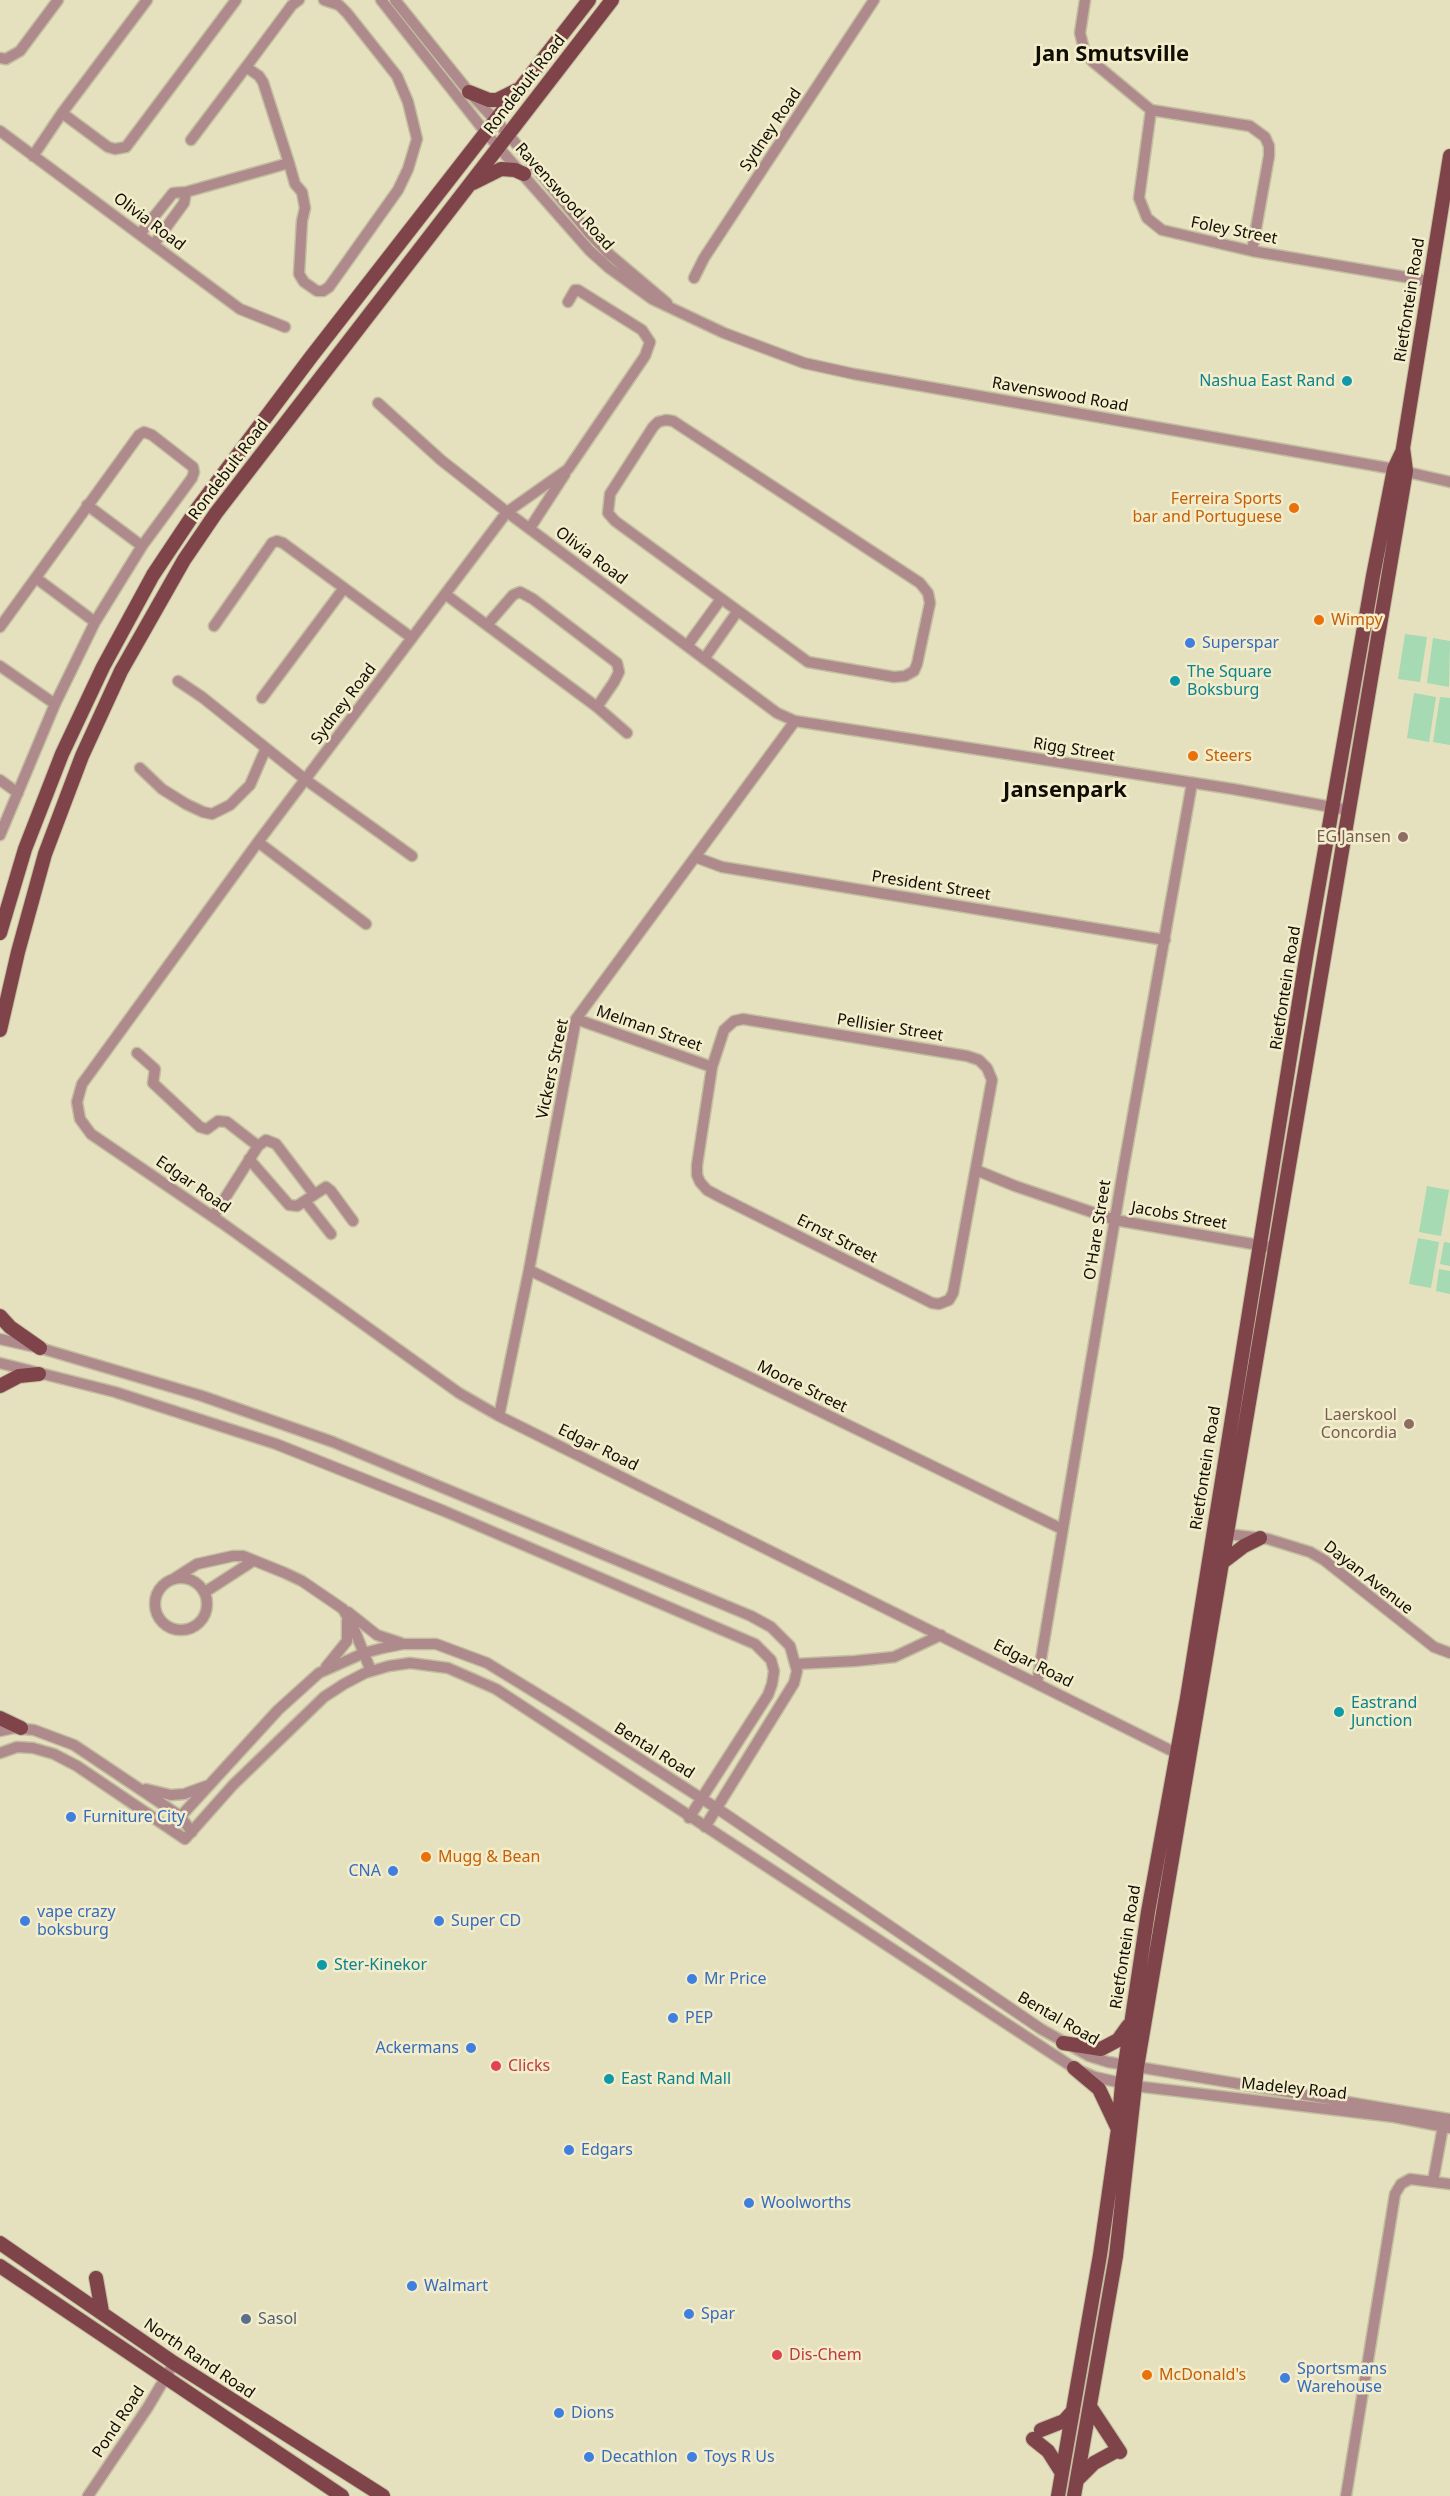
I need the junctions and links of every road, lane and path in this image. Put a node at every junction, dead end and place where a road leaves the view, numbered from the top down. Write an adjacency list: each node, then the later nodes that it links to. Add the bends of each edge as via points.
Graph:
1 (58, 0): 12 (street, via 20,51)
2 (147, 0): 17 (street)
3 (236, 0): 17 (street, via 122,150 108,147)
4 (299, 0): 13 (street)
5 (324, 0): 26 (street, via 339,5 387,61 408,102 417,139 393,198 323,291 304,282 299,274 305,208)
6 (381, 0): 20 (street, Ravenswood Road)
7 (395, 0): 15 (street, Ravenswood Road)
8 (589, 0): 14 (main road, Rondebult Road)
9 (612, 0): 21 (main road, Rondebult Road)
10 (874, 0): 33 (street, Sydney Road)
11 (1085, 0): 16 (street, via 1080,33 1085,53)
12 (0, 58)
13 (246, 67): 22 (street); 26 (street, via 263,82)
14 (520, 89): 15 (main road, via 497,100); 18 (main road, Rondebult Road)
15 (469, 92): 18 (street, Ravenswood Road)
16 (1151, 110): 32 (street, Foley Street, via 1139,198 1147,218 1169,233); 32 (street, via 1250,126 1265,137 1269,156)
17 (62, 113): 24 (street)
18 (495, 121): 20 (main road, Rondebult Road); 21 (street, Ravenswood Road)
19 (0, 131): 24 (street, Olivia Road)
20 (486, 133): 23 (street, Ravenswood Road); 78 (main road, Rondebult Road, via 311,357 197,509 153,575 62,754 25,849)
21 (508, 134): 23 (main road, Rondebult Road); 36 (street, Ravenswood Road, via 590,234)
22 (191, 140)
23 (498, 147): 27 (street, Ravenswood Road); 28 (main road, Rondebult Road)
24 (33, 156): 30 (street, Olivia Road)
25 (1450, 156): 34 (main road, Rietfontein Road)
26 (289, 163): 29 (street)
27 (524, 174): 28 (main road, via 501,169); 36 (street, Ravenswood Road, via 575,235 609,268)
28 (467, 186): 83 (main road, Rondebult Road, via 216,513 184,560 121,671 82,756 45,854)
29 (186, 192): 30 (street, via 168,196); 31 (street, via 184,202)
30 (140, 234): 31 (street, Olivia Road)
31 (154, 244): 37 (street, Olivia Road, via 240,309)
32 (1252, 251): 34 (street, Foley Street)
33 (694, 278)
34 (1430, 280): 40 (main road, Rietfontein Road)
35 (568, 302): 39 (street, Sydney Road, via 578,290 642,330 650,342 645,356)
36 (674, 310): 40 (street, Ravenswood Road, via 804,363)
37 (285, 327)
38 (378, 403): 43 (street, Olivia Road)
39 (568, 469): 43 (street, Sydney Road); 44 (street)
40 (1400, 470): 41 (street, Ravenswood Road); 71 (main road, Rietfontein Road, via 1373,576); 72 (main road, Rietfontein Road)
41 (1450, 482)
42 (87, 505): 45 (street); 45 (street, via 144,432 189,463 194,472); 46 (street)
43 (507, 512): 44 (street, Olivia Road); 48 (street, Sydney Road)
44 (530, 528): 56 (street, Olivia Road)
45 (141, 546): 51 (street)
46 (36, 578): 51 (street); 54 (street)
47 (344, 588): 53 (street, via 277,541); 55 (street); 60 (street)
48 (445, 594): 52 (street); 55 (street, Sydney Road)
49 (721, 599): 50 (street); 50 (street, via 608,513 610,494 658,422 673,420 920,583 930,603 914,671 894,677 808,662); 56 (street)
50 (737, 612): 57 (street)
51 (95, 622): 61 (street)
52 (487, 625): 62 (street); 62 (street, via 507,600 520,592 552,613 617,663 615,682)
53 (214, 626)
54 (0, 627)
55 (412, 638): 68 (street, Sydney Road)
56 (687, 646): 57 (street, Olivia Road)
57 (704, 659): 63 (street, Olivia Road)
58 (0, 666): 61 (street)
59 (178, 681): 65 (street)
60 (262, 698)
61 (55, 704): 70 (street)
62 (597, 707): 64 (street)
63 (795, 721): 69 (street, Rigg Street); 76 (street, Vickers Street)
64 (627, 733)
65 (266, 748): 66 (street, via 250,785 230,805 212,814 162,789); 68 (street)
66 (140, 768)
67 (0, 780): 70 (street)
68 (306, 780): 74 (street, Sydney Road); 75 (street)
69 (1192, 783): 71 (street, Rigg Street); 79 (street, O'Hare Street)
70 (18, 793): 73 (street)
71 (1332, 807): 72 (street, Rigg Street); 80 (main road, Rietfontein Road)
72 (1348, 810): 81 (main road, Rietfontein Road)
73 (0, 836)
74 (258, 842): 77 (street); 86 (street, Sydney Road)
75 (412, 856)
76 (695, 857): 79 (street, President Street, via 722,867); 82 (street, Vickers Street)
77 (366, 924)
78 (0, 933)
79 (1165, 940): 92 (street, O'Hare Street)
80 (1307, 951): 81 (main road); 95 (main road, Rietfontein Road)
81 (1325, 954): 96 (main road, Rietfontein Road)
82 (576, 1019): 85 (street, Melman Street); 97 (street, Vickers Street)
83 (0, 1030)
84 (137, 1053): 87 (street, via 155,1069 153,1083 200,1127 207,1129 218,1121 227,1122)
85 (712, 1067): 89 (street, Pellisier Street, via 724,1030 743,1019 973,1057 984,1063 992,1080); 89 (street, Ernst Street, via 697,1165 697,1175 707,1190 932,1304 946,1302 953,1293)
86 (82, 1084): 91 (street, Edgar Road, via 78,1111 91,1134)
87 (258, 1146): 88 (street); 90 (street, via 266,1140 276,1144)
88 (249, 1159): 90 (street, via 286,1203 293,1206); 91 (street)
89 (976, 1170): 92 (street, Jacobs Street)
90 (309, 1198): 93 (street, via 324,1187 329,1189); 94 (street)
91 (213, 1217): 106 (street, Edgar Road, via 423,1369)
92 (1115, 1220): 95 (street, Jacobs Street); 107 (street, O'Hare Street)
93 (353, 1221)
94 (331, 1234)
95 (1260, 1246): 96 (street, Jacobs Street); 99 (main road, Rietfontein Road)
96 (1276, 1248): 100 (main road, Rietfontein Road)
97 (529, 1270): 106 (street, Vickers Street); 107 (street, Moore Street)
98 (0, 1316): 102 (main road)
99 (1248, 1316): 100 (main road); 108 (main road, Rietfontein Road)
100 (1264, 1318): 109 (main road, Rietfontein Road)
101 (0, 1339): 102 (street)
102 (40, 1348): 120 (street, via 202,1396 333,1442 730,1607 771,1627 790,1646)
103 (0, 1363): 104 (street)
104 (39, 1374): 105 (main road, via 19,1376); 131 (street, via 115,1392 287,1448 755,1644 771,1660 774,1671 768,1695)
105 (0, 1386)
106 (499, 1416): 116 (street, Edgar Road)
107 (1062, 1529): 123 (street, O'Hare Street)
108 (1212, 1532): 109 (street, Dayan Avenue); 128 (main road, Rietfontein Road)
109 (1227, 1535): 110 (street, Dayan Avenue); 112 (main road, Rietfontein Road)
110 (1260, 1538): 112 (main road); 119 (street, Dayan Avenue, via 1310,1552 1434,1647)
111 (253, 1561): 113 (street, via 243,1556 218,1559 197,1564); 114 (street); 115 (street, via 302,1581)
112 (1223, 1562): 140 (main road, Rietfontein Road)
113 (176, 1578): 114 (street, via 189,1578); 114 (street, via 161,1586 155,1600 158,1616 170,1628 186,1630 200,1623 207,1608)
114 (205, 1592)
115 (344, 1611): 117 (street, via 376,1635); 118 (street); 122 (street, via 347,1641)
116 (941, 1635): 120 (street, via 894,1657); 123 (street, Edgar Road)
117 (404, 1644): 118 (street, Bental Road); 131 (street, Bental Road, via 436,1644 487,1663)
118 (364, 1653): 121 (street); 122 (street, Bental Road)
119 (1450, 1653)
120 (796, 1664): 132 (street, via 788,1695)
121 (371, 1671): 134 (street, Bental Road, via 428,1664 475,1678); 137 (street, Bental Road, via 324,1697 233,1785)
122 (320, 1673): 129 (street, Bental Road, via 278,1710)
123 (1037, 1683): 128 (street, Edgar Road)
124 (0, 1718): 125 (main road)
125 (21, 1728): 126 (street); 130 (street, via 47,1733 74,1745)
126 (0, 1731)
127 (0, 1753): 136 (street, via 17,1747 54,1754)
128 (1176, 1753): 138 (main road, Rietfontein Road)
129 (214, 1782): 130 (street, via 171,1795); 133 (street, Bental Road)
130 (140, 1788): 133 (street)
131 (701, 1798): 132 (street, Bental Road); 134 (street)
132 (718, 1809): 135 (street); 139 (street, Bental Road)
133 (180, 1816): 136 (street, Bental Road); 137 (street)
134 (689, 1818): 135 (street, Bental Road)
135 (705, 1827): 141 (street, Bental Road)
136 (170, 1828): 137 (street)
137 (189, 1835)
138 (1131, 2022): 139 (main road, via 1109,2047 1091,2049); 140 (main road, Rietfontein Road)
139 (1063, 2043): 140 (street, Bental Road, via 1089,2056)
140 (1131, 2066): 142 (main road, Rietfontein Road); 143 (street, Madeley Road)
141 (1074, 2068): 142 (street, Bental Road); 144 (main road, via 1099,2089)
142 (1128, 2085): 143 (street, Madeley Road); 144 (main road, Rietfontein Road); 153 (main road, Rietfontein Road, via 1116,2256)
143 (1447, 2123): 145 (street)
144 (1118, 2129): 154 (main road, Rietfontein Road)
145 (1433, 2181): 146 (street); 164 (street, via 1410,2179 1395,2194)
146 (1450, 2184)
147 (0, 2243): 150 (main road, North Rand Road)
148 (0, 2266): 152 (main road, North Rand Road)
149 (96, 2278): 150 (main road)
150 (102, 2312): 151 (main road, North Rand Road)
151 (174, 2363): 152 (street, Pond Road); 157 (main road, North Rand Road)
152 (165, 2378): 158 (street, Pond Road); 159 (main road, North Rand Road)
153 (1091, 2409): 156 (main road, Rietfontein Road); 156 (main road, via 1118,2451 1094,2463)
154 (1073, 2411): 155 (main road, Rietfontein Road); 155 (main road, via 1064,2421 1037,2434)
155 (1062, 2473): 162 (main road, Rietfontein Road)
156 (1077, 2480): 163 (main road, Rietfontein Road)
157 (360, 2481): 160 (main road, North Rand Road); 161 (main road)
158 (88, 2496)
159 (342, 2496)
160 (383, 2496)
161 (390, 2496)
162 (1058, 2496)
163 (1074, 2496)
164 (1346, 2496)

